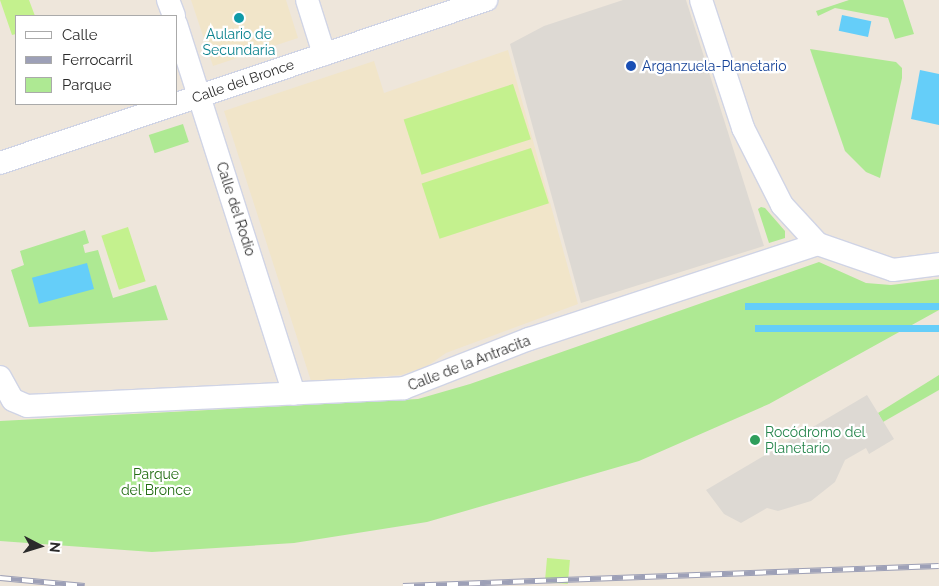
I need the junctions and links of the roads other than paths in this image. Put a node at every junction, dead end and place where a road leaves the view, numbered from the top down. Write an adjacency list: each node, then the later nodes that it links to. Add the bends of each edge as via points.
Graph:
1 (168, 0): 5 (street)
2 (307, 0): 7 (street)
3 (486, 0): 7 (street, Calle del Bronce)
4 (701, 0): 12 (street, via 743,128 782,205)
5 (174, 15)
6 (178, 30): 8 (street, Calle del Rodio)
7 (324, 54): 8 (street, Calle del Bronce)
8 (200, 96): 9 (street, Calle del Bronce); 15 (street, Calle del Rodio)
9 (178, 103)
10 (173, 105): 11 (street, Calle del Bronce)
11 (0, 163)
12 (818, 244): 13 (street, via 893,270); 15 (street, Calle de la Antracita, via 529,339 404,388)
13 (939, 264)
14 (0, 377): 15 (street, Calle de la Antracita, via 13,400 27,406)
15 (294, 394)

